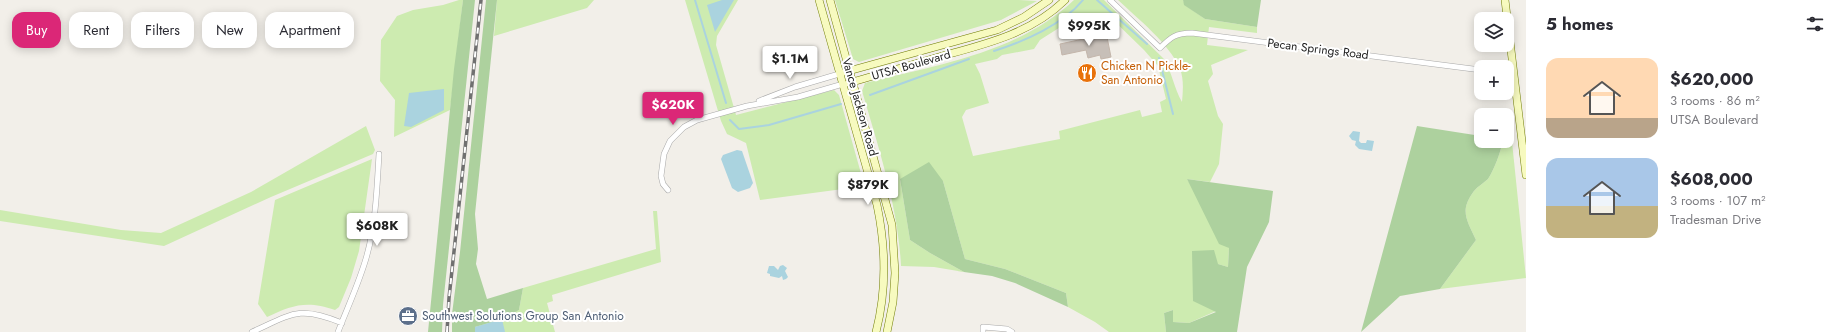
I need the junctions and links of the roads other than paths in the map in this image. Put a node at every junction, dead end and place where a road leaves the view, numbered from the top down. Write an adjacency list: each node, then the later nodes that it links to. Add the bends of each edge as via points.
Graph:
1 (819, 0): 10 (main road, Vance Jackson Road)
2 (830, 0): 9 (main road, Vance Jackson Road)
3 (1049, 0): 9 (main road, UTSA Boulevard, via 1024,17 997,30)
4 (1065, 0): 11 (main road, UTSA Boulevard, via 1030,26 1001,40)
5 (1110, 0): 8 (street, Pecan Springs Road, via 1160,48 1179,33 1192,33)
6 (1506, 0): 7 (main road)
7 (1509, 60)
8 (1474, 69)
9 (850, 71): 10 (main road, UTSA Boulevard); 11 (main road, Vance Jackson Road)
10 (840, 74): 12 (main road, Vance Jackson Road); 14 (street, UTSA Boulevard, via 795,87)
11 (853, 81): 12 (main road, UTSA Boulevard); 22 (main road, Vance Jackson Road, via 892,225 895,273)
12 (843, 84): 14 (street, UTSA Boulevard); 21 (main road, Vance Jackson Road, via 882,228 885,273)
13 (1514, 96): 16 (main road)
14 (746, 106): 17 (street, UTSA Boulevard, via 697,120 684,127 670,141 664,154 661,176)
15 (379, 154): 18 (street, via 374,221 368,253)
16 (1526, 175)
17 (668, 190)
18 (342, 323): 19 (street, via 324,315 308,312 293,314); 20 (street)
19 (252, 332)
20 (338, 332)
21 (876, 332)
22 (887, 332)
23 (983, 332): 24 (street, via 983,327 1007,329)
24 (1012, 332)

